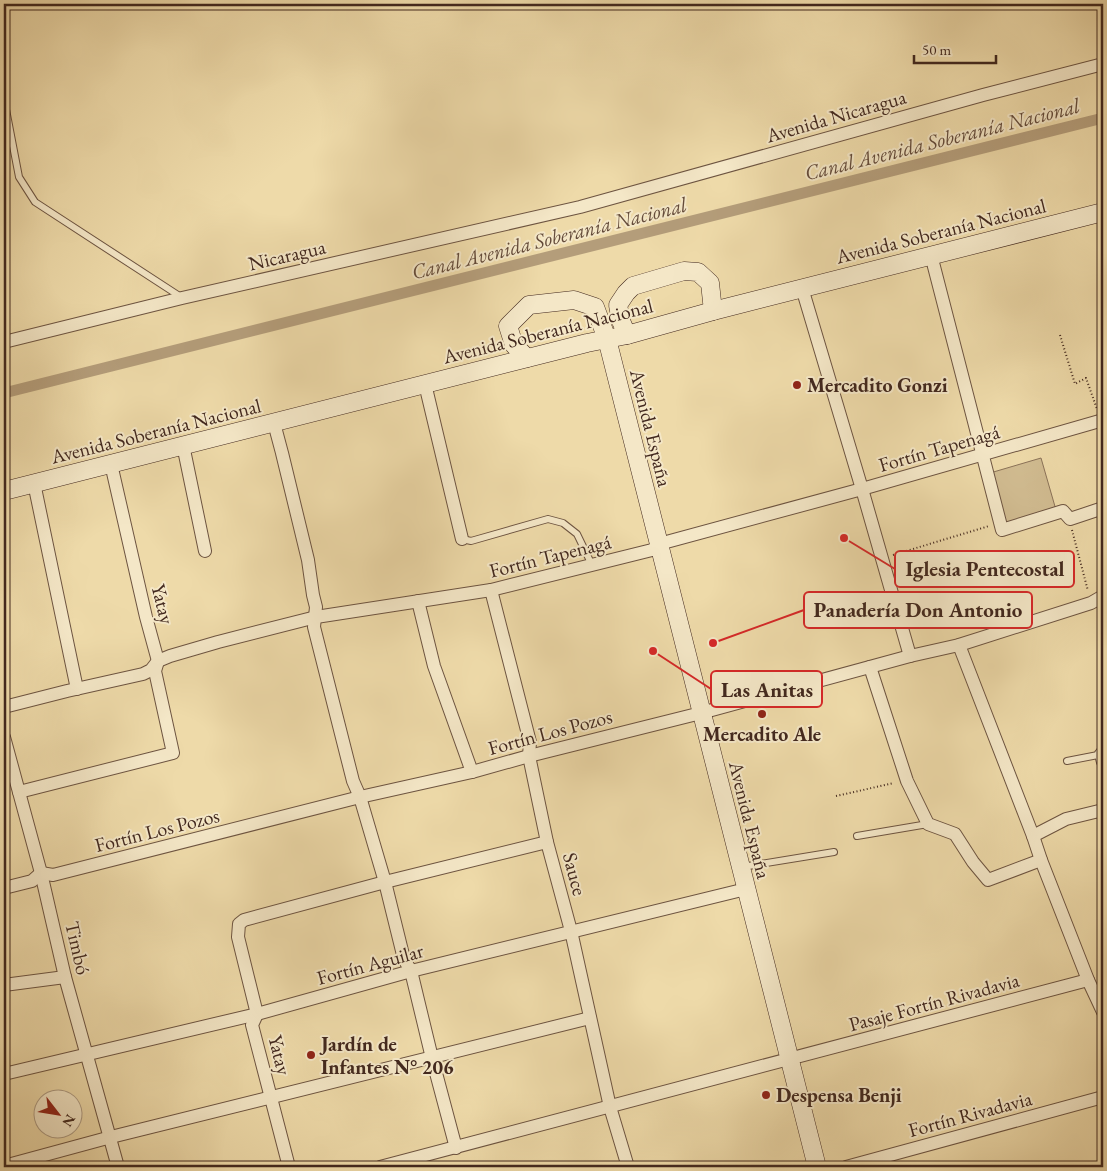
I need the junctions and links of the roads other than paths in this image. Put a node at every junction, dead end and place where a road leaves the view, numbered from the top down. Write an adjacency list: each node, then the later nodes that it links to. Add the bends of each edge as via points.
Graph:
1 (1103, 64): 3 (street, Avenida Nicaragua)
2 (4, 99): 7 (lane, via 19,177 35,202)
3 (580, 207): 7 (street, Nicaragua)
4 (1103, 212): 5 (main road, Avenida Soberanía Nacional)
5 (931, 256): 6 (main road, Avenida Soberanía Nacional); 17 (street)
6 (802, 288): 8 (main road, Avenida Soberanía Nacional); 20 (street)
7 (182, 298): 11 (street, Nicaragua)
8 (714, 311): 9 (main road, Avenida Soberanía Nacional); 9 (main road, via 710,283 698,272 684,271 633,286 626,293 618,305)
9 (627, 335): 10 (main road, Avenida Soberanía Nacional)
10 (607, 338): 12 (main road, Avenida Soberanía Nacional); 12 (main road, Avenida España, via 595,307 574,300 529,305 508,326 514,345); 24 (main road, Avenida España)
11 (4, 342)
12 (528, 358): 13 (main road, Avenida Soberanía Nacional)
13 (425, 384): 15 (main road, Avenida Soberanía Nacional); 23 (street)
14 (1102, 420): 17 (street, Fortín Tapenagá)
15 (274, 422): 16 (main road, Avenida Soberanía Nacional); 30 (street, via 308,560)
16 (183, 446): 18 (main road, Avenida Soberanía Nacional); 25 (street)
17 (982, 455): 20 (street, Fortín Tapenagá); 22 (street, via 1002,530 1063,511 1070,519)
18 (111, 464): 19 (main road, Avenida Soberanía Nacional); 33 (street, Yatay)
19 (34, 483): 21 (main road, Avenida Soberanía Nacional); 35 (street)
20 (862, 489): 24 (street, Fortín Tapenagá); 32 (street)
21 (4, 491)
22 (1103, 508)
23 (462, 539): 26 (lane, via 471,541 548,519 563,523 578,534)
24 (659, 544): 26 (street, Fortín Tapenagá, via 652,550); 37 (main road, Avenida España)
25 (205, 551)
26 (592, 565): 27 (street, Fortín Tapenagá)
27 (491, 590): 29 (street, Fortín Tapenagá); 39 (street, Sauce, via 530,742)
28 (1100, 600): 31 (street, Fortín Los Pozos)
29 (418, 601): 30 (street, Fortín Tapenagá); 43 (street, via 434,666)
30 (316, 617): 33 (street, Fortín Tapenagá); 45 (street, via 314,626 353,782)
31 (959, 645): 32 (street, Fortín Los Pozos); 49 (street)
32 (910, 656): 34 (street, Fortín Los Pozos)
33 (158, 661): 35 (street, Fortín Tapenagá, via 143,674); 44 (street, Yatay, via 155,672 173,753)
34 (870, 668): 37 (street, Fortín Los Pozos); 47 (street, via 906,781)
35 (77, 689): 36 (street, Fortín Tapenagá)
36 (4, 707)
37 (701, 713): 39 (street, Fortín Los Pozos); 53 (main road, Avenida España)
38 (4, 737): 42 (street, Timbó)
39 (529, 756): 43 (street, Fortín Los Pozos); 50 (street, Sauce)
40 (1103, 756): 41 (lane)
41 (1067, 761)
42 (8, 767): 44 (street, Timbó)
43 (472, 772): 45 (street, Fortín Los Pozos)
44 (19, 792): 54 (street, Timbó)
45 (360, 797): 54 (street, Fortín Los Pozos, via 53,875); 55 (street)
46 (1103, 810): 49 (street, via 1066,819)
47 (928, 824): 48 (lane); 52 (street, via 955,834 988,880)
48 (857, 836)
49 (1033, 836): 52 (street)
50 (548, 842): 55 (street); 58 (street, Sauce)
51 (834, 852): 53 (lane)
52 (1041, 860): 61 (street)
53 (741, 867): 57 (main road, Avenida España)
54 (41, 873): 56 (street, Fortín Los Pozos, via 32,881); 60 (street, Timbó)
55 (385, 882): 59 (street, via 404,959); 64 (street, Yatay, via 239,924 238,937)
56 (4, 888)
57 (746, 889): 58 (street, Fortín Aguilar); 68 (main road, Avenida España)
58 (571, 932): 59 (street, Fortín Aguilar); 65 (street, Sauce)
59 (411, 971): 64 (street, Fortín Aguilar); 67 (street)
60 (65, 977): 62 (street); 66 (street, Timbó)
61 (1088, 980): 63 (street); 68 (street, Pasaje Fortín Rivadavia)
62 (4, 985)
63 (1103, 1012)
64 (257, 1014): 66 (street, Fortín Aguilar); 71 (street, Yatay, via 252,1025)
65 (590, 1018): 67 (street); 72 (street, Sauce)
66 (86, 1054): 69 (street, Fortín Aguilar); 73 (street, Timbó)
67 (432, 1058): 71 (street); 74 (street)
68 (789, 1059): 72 (street, Pasaje Fortín Rivadavia); 81 (main road, Avenida España)
69 (4, 1074)
70 (1103, 1097): 82 (street, Fortín Rivadavia)
71 (271, 1098): 73 (street); 78 (street, Yatay)
72 (610, 1107): 74 (street, Pasaje Fortín Rivadavia); 80 (street, Sauce)
73 (110, 1137): 76 (street); 77 (street, Timbó)
74 (456, 1148): 75 (street, Pasaje Fortín Rivadavia)
75 (407, 1164): 79 (street, Pasaje Fortín Rivadavia)
76 (4, 1166)
77 (118, 1167)
78 (289, 1167)
79 (380, 1167)
80 (628, 1167)
81 (817, 1167)
82 (846, 1167)

